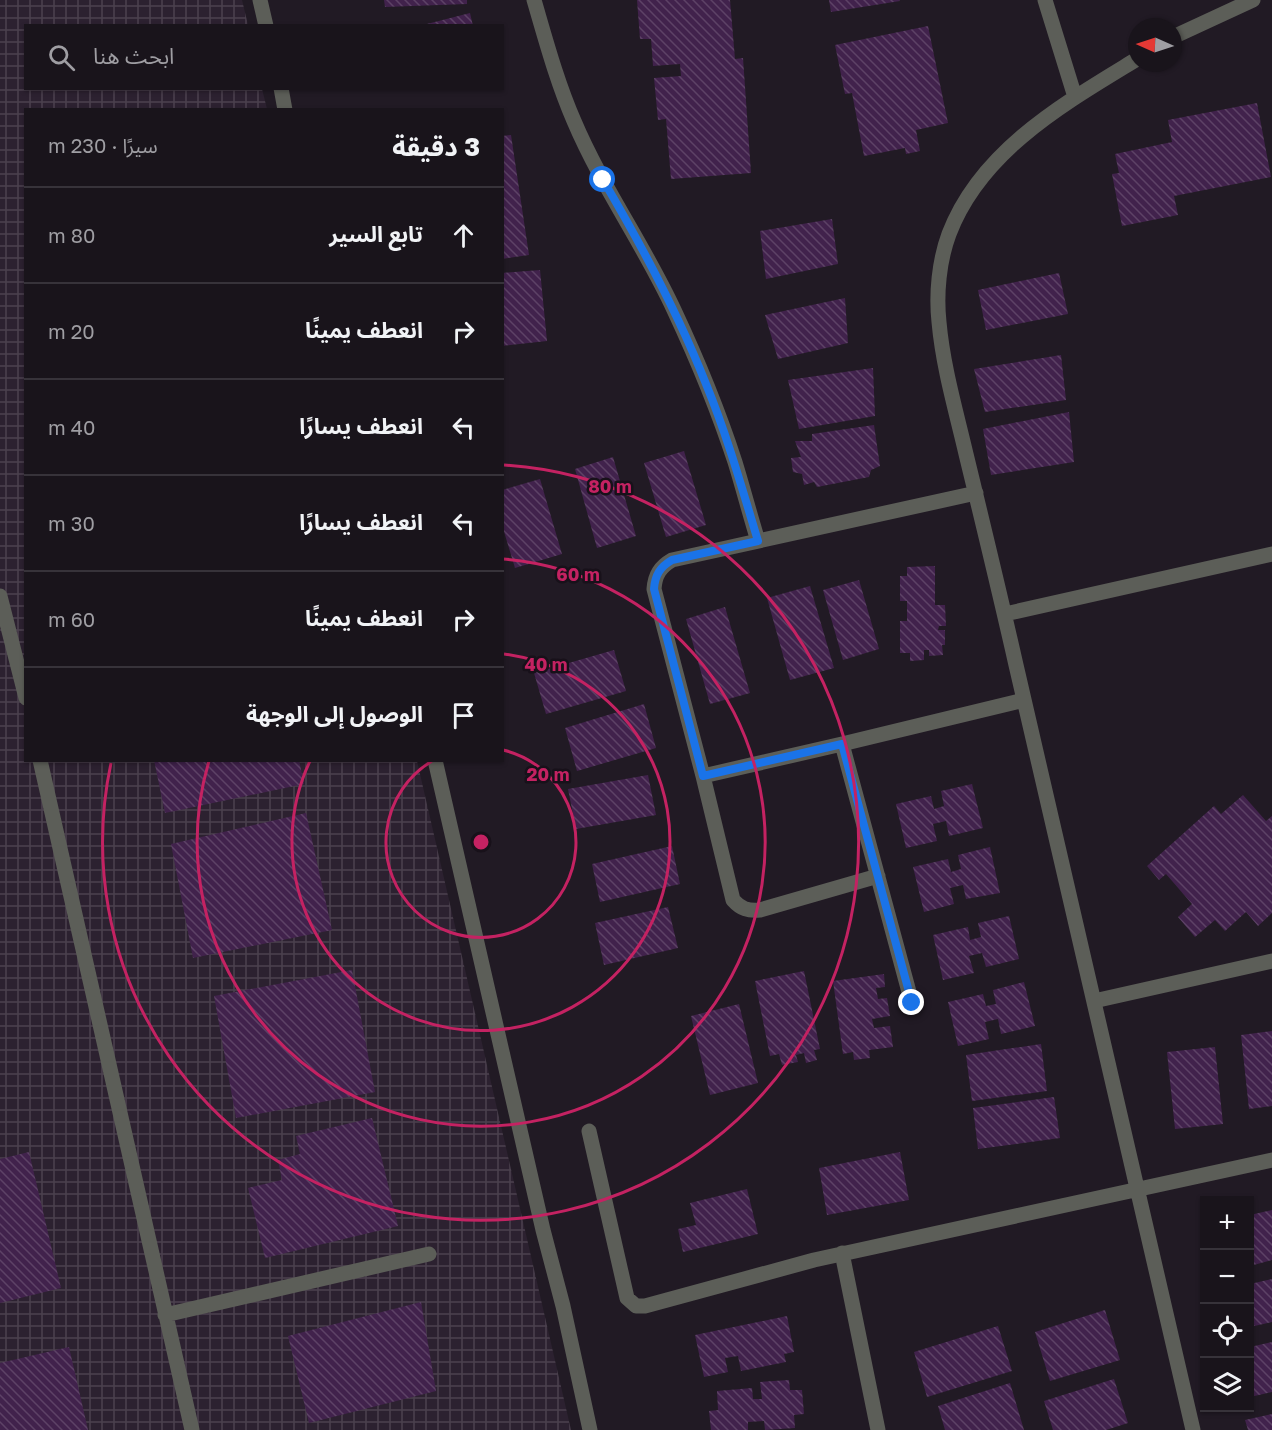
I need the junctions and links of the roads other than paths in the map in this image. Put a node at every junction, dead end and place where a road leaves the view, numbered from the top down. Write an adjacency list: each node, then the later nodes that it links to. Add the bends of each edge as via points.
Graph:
1 (260, 0): 5 (street)
2 (534, 0): 12 (street, via 574,122 674,309 707,384)
3 (1045, 0): 9 (street)
4 (1253, 0): 6 (street)
5 (266, 24)
6 (1182, 34)
7 (1128, 65): 9 (street)
8 (280, 90): 10 (street)
9 (1075, 97): 11 (street, via 1022,136 991,167 966,199 948,235 939,274 938,320)
10 (285, 108)
11 (976, 493): 12 (street); 15 (street)
12 (758, 541): 21 (street, via 672,560 664,564 654,580)
13 (1272, 554): 15 (street)
14 (0, 596): 16 (street)
15 (1005, 614): 17 (street)
16 (24, 687)
17 (1024, 700): 18 (street); 24 (street)
18 (842, 744): 21 (street); 22 (street)
19 (40, 762): 31 (street)
20 (435, 762): 33 (street)
21 (703, 776): 22 (street, via 733,900 738,906 760,910)
22 (878, 876): 25 (street)
23 (1272, 961): 24 (street)
24 (1094, 1001): 28 (street)
25 (912, 1003)
26 (589, 1131): 29 (street, via 627,1298 636,1306)
27 (1272, 1160): 28 (street)
28 (1137, 1189): 29 (street); 35 (street)
29 (842, 1253): 34 (street)
30 (429, 1254): 31 (street)
31 (165, 1315): 32 (street)
32 (192, 1430)
33 (590, 1430)
34 (878, 1430)
35 (1193, 1430)

